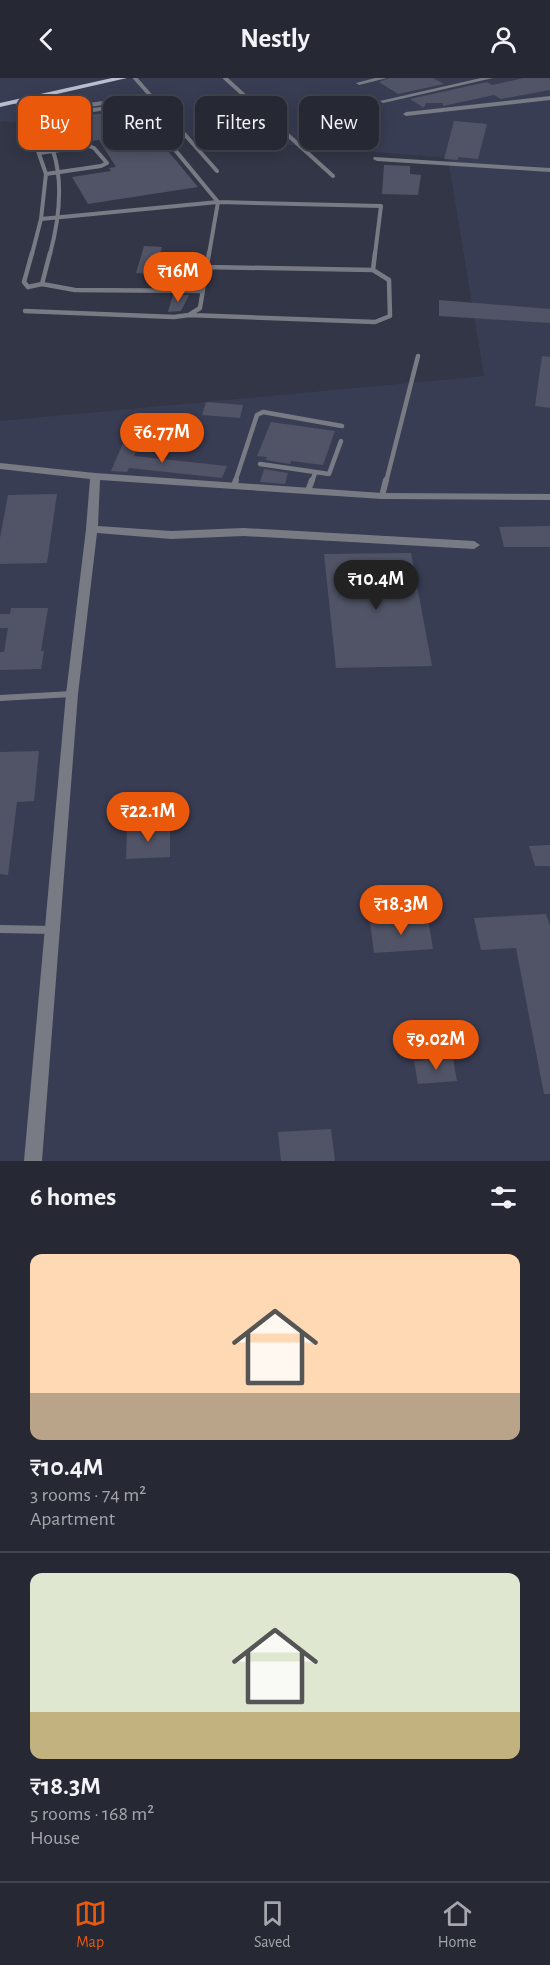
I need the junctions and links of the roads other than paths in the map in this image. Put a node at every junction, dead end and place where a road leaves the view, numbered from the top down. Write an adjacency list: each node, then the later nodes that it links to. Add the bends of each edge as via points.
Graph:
1 (97, 78): 10 (main road)
2 (123, 78): 8 (main road)
3 (135, 78): 20 (lane)
4 (225, 78): 23 (lane)
5 (384, 78): 7 (street)
6 (490, 78): 11 (street)
7 (359, 83)
8 (47, 93): 10 (main road); 12 (main road)
9 (550, 98): 13 (street)
10 (0, 99): 12 (main road)
11 (383, 101)
12 (16, 102)
13 (406, 114)
14 (38, 150): 17 (lane)
15 (174, 150): 24 (lane)
16 (54, 151): 17 (lane); 21 (lane); 21 (lane, via 94,147 106,163)
17 (39, 153): 22 (lane)
18 (378, 159): 19 (street)
19 (550, 170)
20 (217, 171)
21 (60, 172): 22 (lane); 25 (lane)
22 (46, 174): 26 (lane)
23 (333, 176)
24 (218, 202): 25 (lane); 27 (lane); 28 (lane, via 381,206)
25 (60, 218): 26 (lane); 29 (lane)
26 (41, 219): 29 (lane, via 24,282 28,287)
27 (207, 267): 28 (lane); 30 (lane)
28 (373, 270): 32 (lane, via 389,280 390,316 375,322)
29 (42, 284): 30 (lane, via 75,290)
30 (203, 291): 32 (lane, via 200,308)
31 (25, 311): 32 (lane)
32 (189, 315)
33 (418, 356): 42 (lane)
34 (342, 426): 40 (lane, via 263,412 257,415)
35 (341, 441): 38 (lane, via 330,472)
36 (260, 464): 38 (lane)
37 (0, 466): 39 (street)
38 (315, 473): 41 (lane)
39 (95, 476): 40 (street); 44 (street)
40 (234, 486): 41 (street)
41 (308, 491): 42 (street)
42 (382, 496): 43 (street)
43 (550, 497)
44 (92, 529): 45 (street, via 171,535 244,532); 46 (street)
45 (474, 545)
46 (72, 694): 47 (lane); 49 (street)
47 (0, 698)
48 (0, 929): 49 (lane)
49 (52, 930): 50 (street)
50 (33, 1161)

